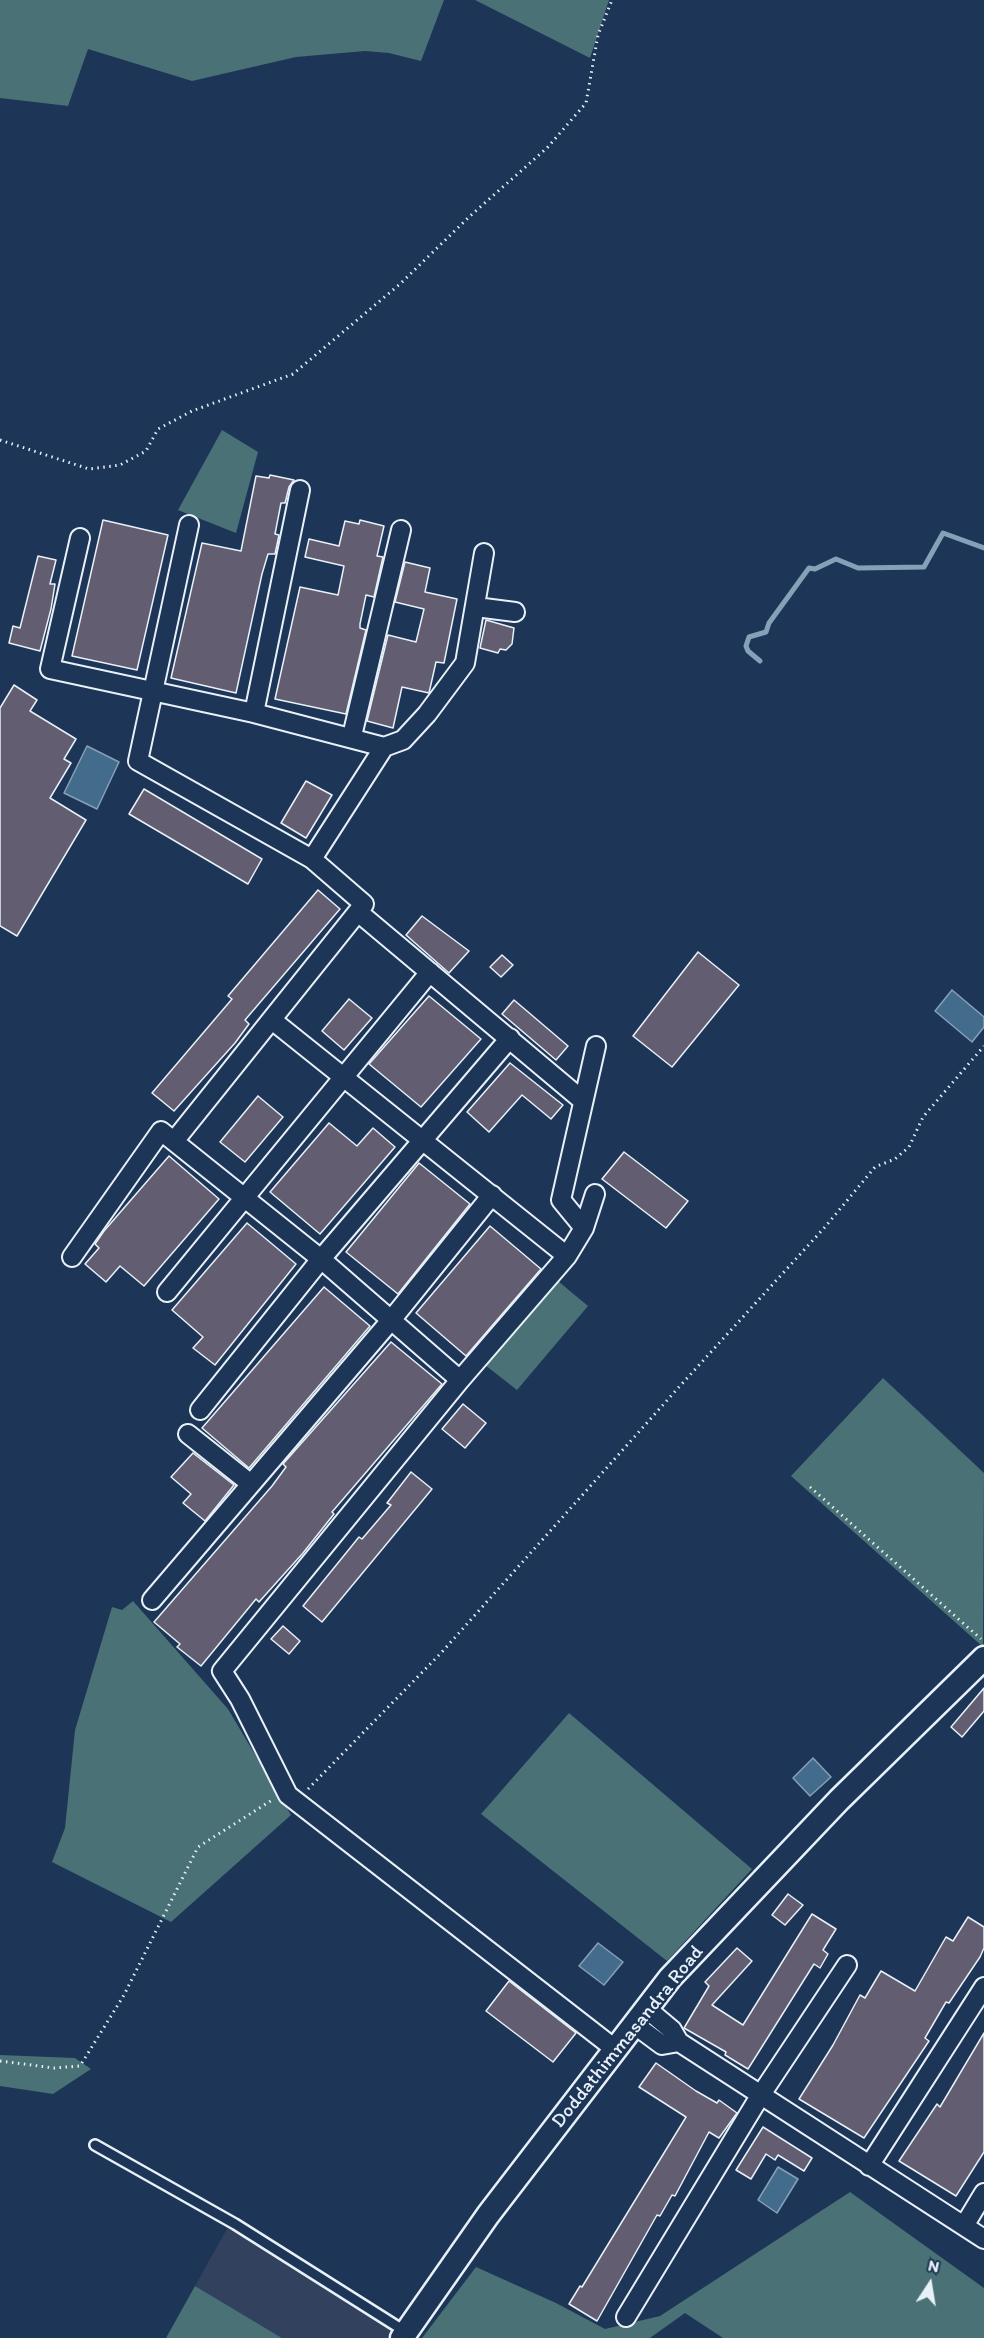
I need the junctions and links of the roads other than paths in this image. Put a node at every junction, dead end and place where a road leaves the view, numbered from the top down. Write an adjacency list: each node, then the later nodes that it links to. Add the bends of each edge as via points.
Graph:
1 (300, 490): 9 (street)
2 (189, 525): 8 (street)
3 (401, 530): 10 (street)
4 (80, 538): 8 (street, via 50,669)
5 (484, 553): 6 (street)
6 (476, 607): 7 (street); 11 (street, via 465,663 403,740)
7 (515, 612)
8 (152, 693): 9 (street); 12 (street, via 138,761)
9 (254, 713): 10 (street)
10 (352, 736): 11 (street)
11 (384, 747): 12 (street)
12 (312, 859): 13 (street, via 364,904)
13 (358, 912): 14 (street); 15 (street)
14 (430, 972): 16 (street); 18 (street)
15 (272, 1020): 18 (street); 20 (street)
16 (510, 1038): 19 (street); 21 (street)
17 (596, 1046): 19 (street)
18 (344, 1077): 21 (street); 24 (street)
19 (582, 1100): 25 (street, via 561,1200)
20 (175, 1140): 24 (street); 27 (street, via 161,1131)
21 (423, 1140): 23 (street); 28 (street)
22 (595, 1194): 25 (street)
23 (492, 1195): 26 (street); 30 (street)
24 (246, 1199): 28 (street); 29 (street)
25 (584, 1228): 26 (street)
26 (567, 1256): 31 (street)
27 (72, 1257)
28 (321, 1259): 30 (street); 32 (street)
29 (167, 1292)
30 (392, 1318): 31 (street); 34 (street)
31 (460, 1380): 40 (street, via 222,1671 291,1796)
32 (200, 1410)
33 (188, 1434): 34 (street)
34 (251, 1484): 35 (street)
35 (152, 1600)
36 (984, 1658): 39 (street, Doddathimmasandra Road, via 831,1808 670,1978)
37 (847, 1965): 41 (street)
38 (982, 1995): 43 (street)
39 (641, 2017): 40 (street, Doddathimmasandra Road); 41 (street, via 662,2045 679,2042)
40 (615, 2049): 48 (street, Doddathimmasandra Road, via 488,2215)
41 (760, 2096): 43 (street); 47 (street)
42 (94, 2145): 48 (lane, via 235,2224)
43 (869, 2166): 45 (street)
44 (984, 2193): 45 (street)
45 (964, 2226): 46 (street)
46 (984, 2238)
47 (626, 2317)
48 (404, 2335)

